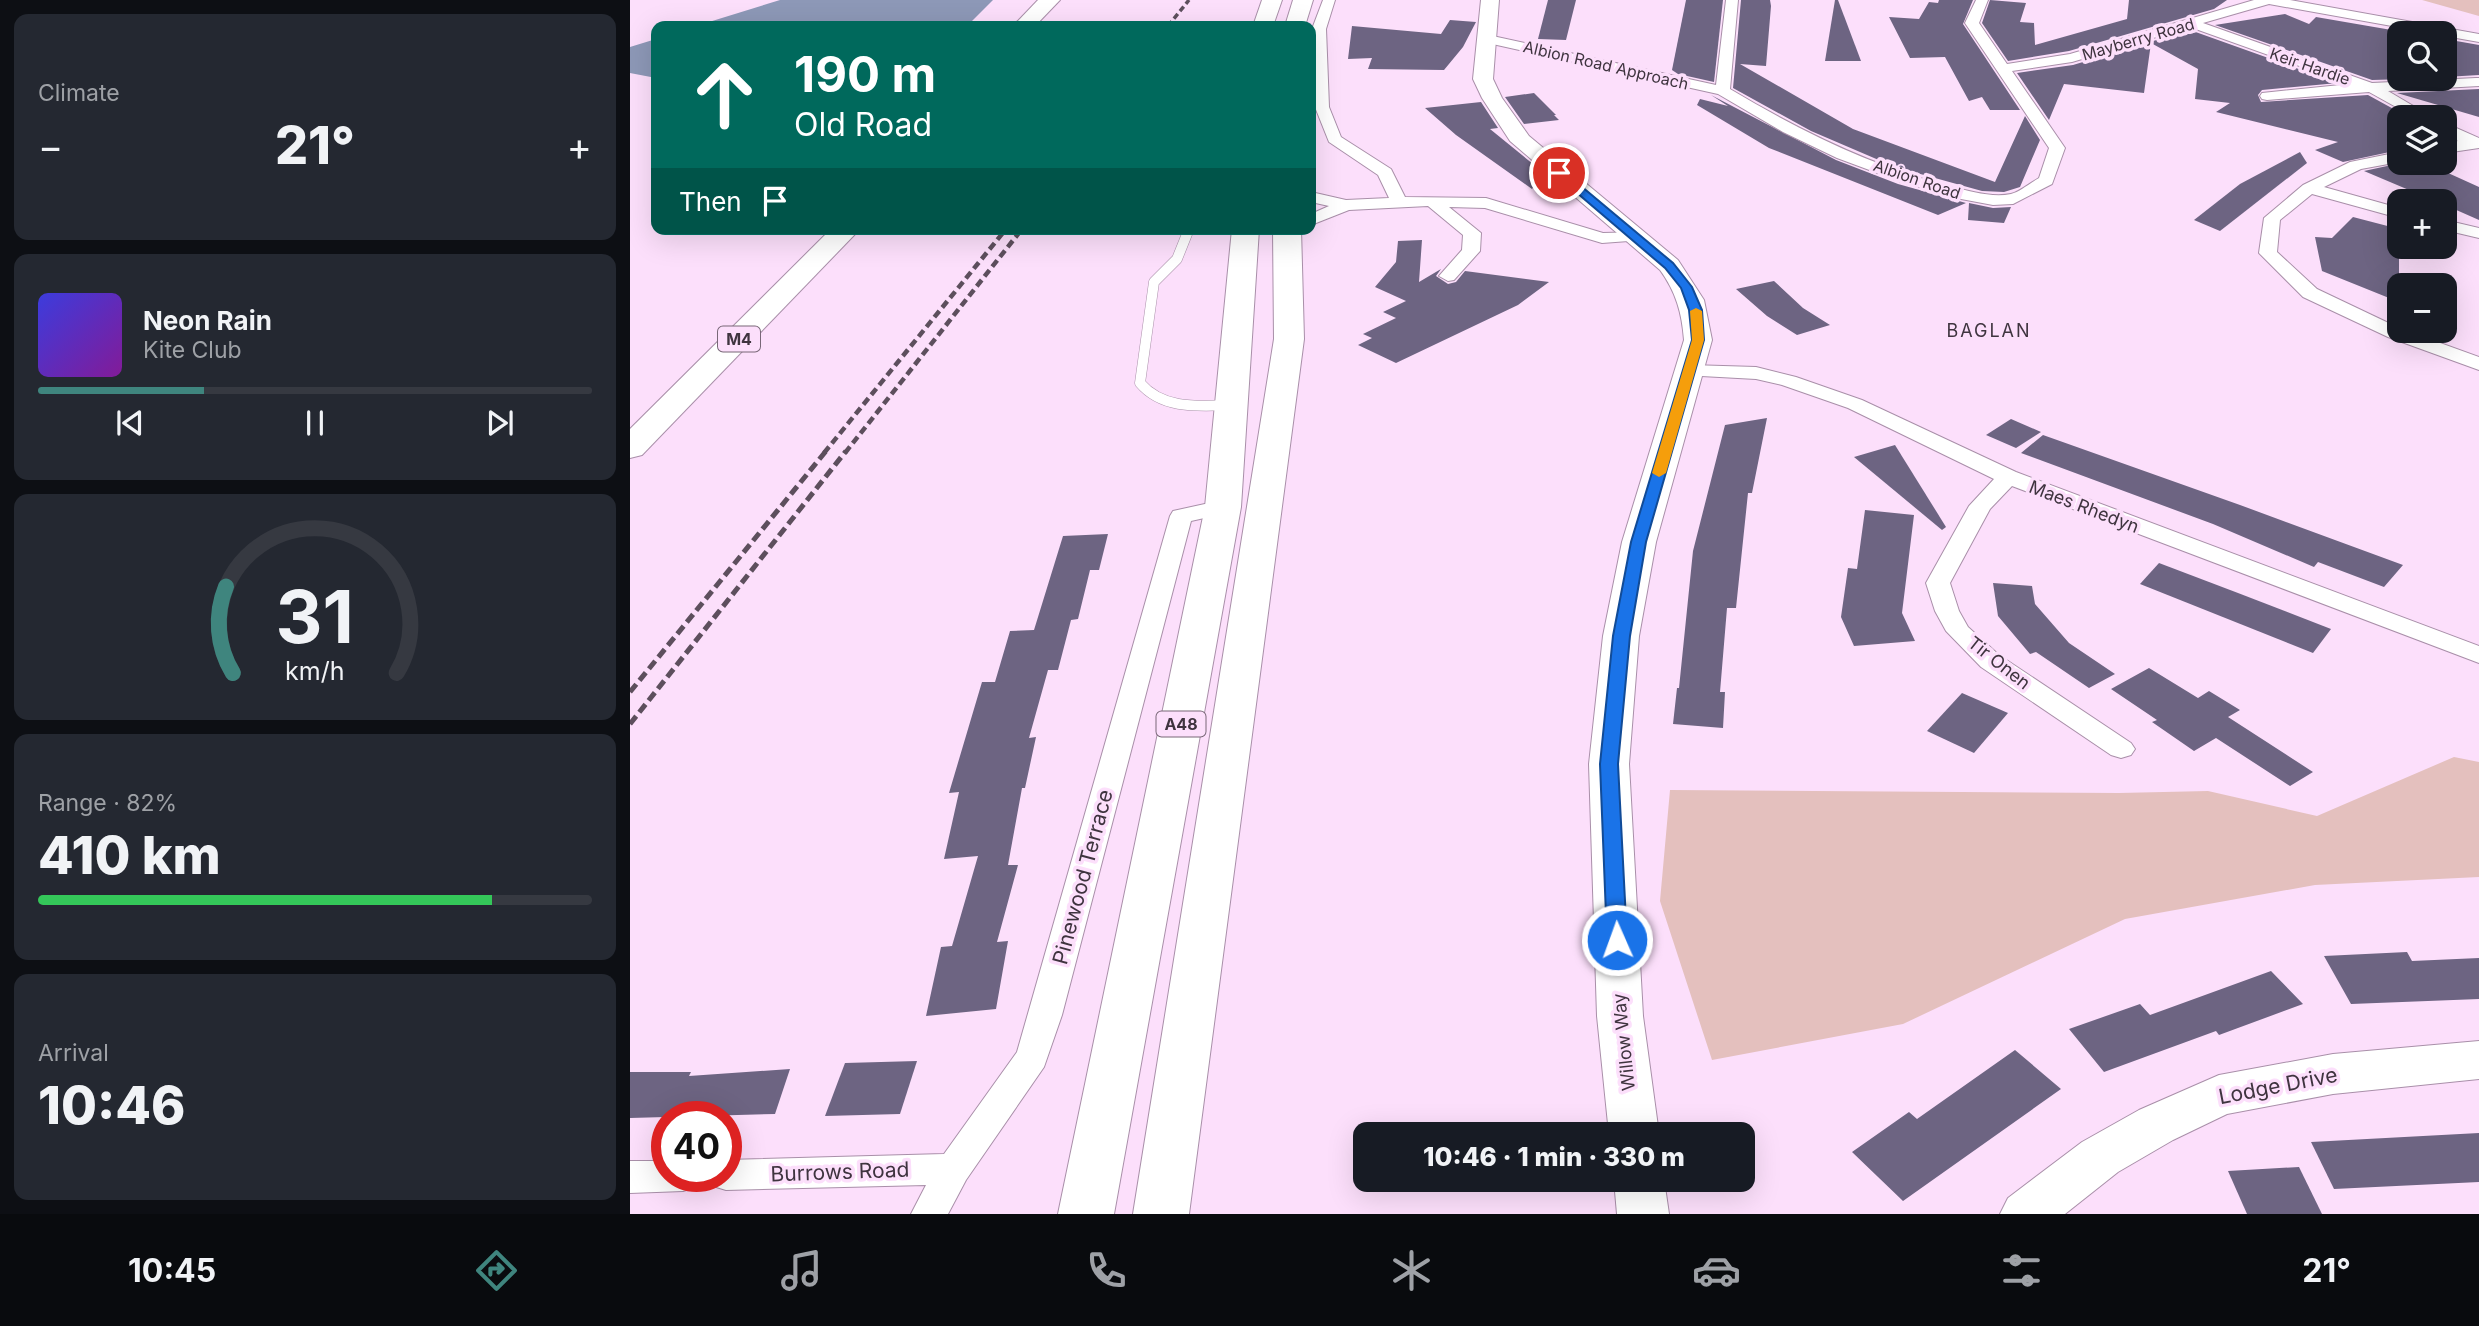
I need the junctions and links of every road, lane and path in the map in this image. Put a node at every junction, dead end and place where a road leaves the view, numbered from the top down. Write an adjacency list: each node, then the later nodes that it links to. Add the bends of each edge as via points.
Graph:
1 (1272, 0): 11 (main road)
2 (1303, 0): 12 (main road)
3 (1329, 0): 28 (street, via 1319,29 1322,107 1334,139 1385,172)
4 (1490, 0): 15 (street, Willow Way)
5 (1732, 0): 19 (street)
6 (1982, 0): 16 (street, Albion Road, via 1972,23)
7 (2269, 0): 13 (street, Mayberry Road); 14 (street)
8 (1058, 4): 9 (main road); 10 (main road)
9 (1031, 21)
10 (1050, 21)
11 (1265, 21)
12 (1297, 21)
13 (2190, 23): 16 (street, Mayberry Road, via 2072,58); 18 (street, Keir Hardie)
14 (2479, 38)
15 (1488, 39): 19 (street, Albion Road Approach); 40 (street, Willow Way, via 1483,79 1521,141)
16 (2005, 68): 19 (street, Albion Road, via 2057,148 2046,181 2014,198 1987,200 1955,194 1884,169 1800,136)
17 (2476, 82): 18 (street)
18 (2371, 87): 20 (street); 21 (street, Keir Hardie)
19 (1723, 91)
20 (2267, 96)
21 (2403, 105)
22 (2457, 134): 23 (street)
23 (2476, 143): 24 (street)
24 (2457, 146)
25 (2387, 159): 26 (street, via 2357,164)
26 (2309, 188): 31 (street); 42 (street, via 2272,218 2268,253 2310,293 2395,333)
27 (1316, 198): 30 (street)
28 (1399, 201): 29 (street); 30 (street)
29 (1432, 201): 40 (street, via 1486,203 1602,238); 41 (street, via 1472,233 1471,251)
30 (1346, 205): 32 (street)
31 (2387, 210)
32 (1316, 218)
33 (2457, 228): 34 (street)
34 (2479, 233)
35 (809, 235): 45 (main road, M4)
36 (841, 235): 46 (main road, M4)
37 (1187, 235): 44 (lane, via 1177,259 1154,282 1140,383 1144,390 1177,404)
38 (1246, 235): 44 (main road, A48)
39 (1294, 235): 60 (main road, A48, via 1289,339)
40 (1636, 236): 43 (street, Willow Way, via 1669,265 1696,310 1698,340)
41 (1448, 276)
42 (2479, 364)
43 (1690, 371): 47 (street, Maes Rhedyn, via 1744,372 1789,381 1855,404); 52 (street, Willow Way, via 1639,542 1621,636 1609,764 1620,1016)
44 (1232, 405): 48 (main road, A48)
45 (630, 410)
46 (630, 448)
47 (2008, 477): 49 (street, Maes Rhedyn); 50 (street, Tir Onen, via 1980,506 1943,571 1938,583 1947,611 1958,631 1990,661)
48 (1223, 507): 53 (street, Pinewood Terrace, via 1181,516 1032,1057); 59 (main road, A48)
49 (2479, 655)
50 (2120, 749)
51 (2479, 1060): 62 (street, Lodge Drive, via 2333,1074 2219,1095 2100,1157)
52 (1633, 1122)
53 (953, 1169): 54 (street, Burrows Road); 58 (street, Pinewood Terrace)
54 (742, 1175)
55 (630, 1177): 56 (street)
56 (651, 1177)
57 (1640, 1192): 61 (street)
58 (929, 1214)
59 (1086, 1214)
60 (1161, 1214)
61 (1643, 1214)
62 (2026, 1214)

